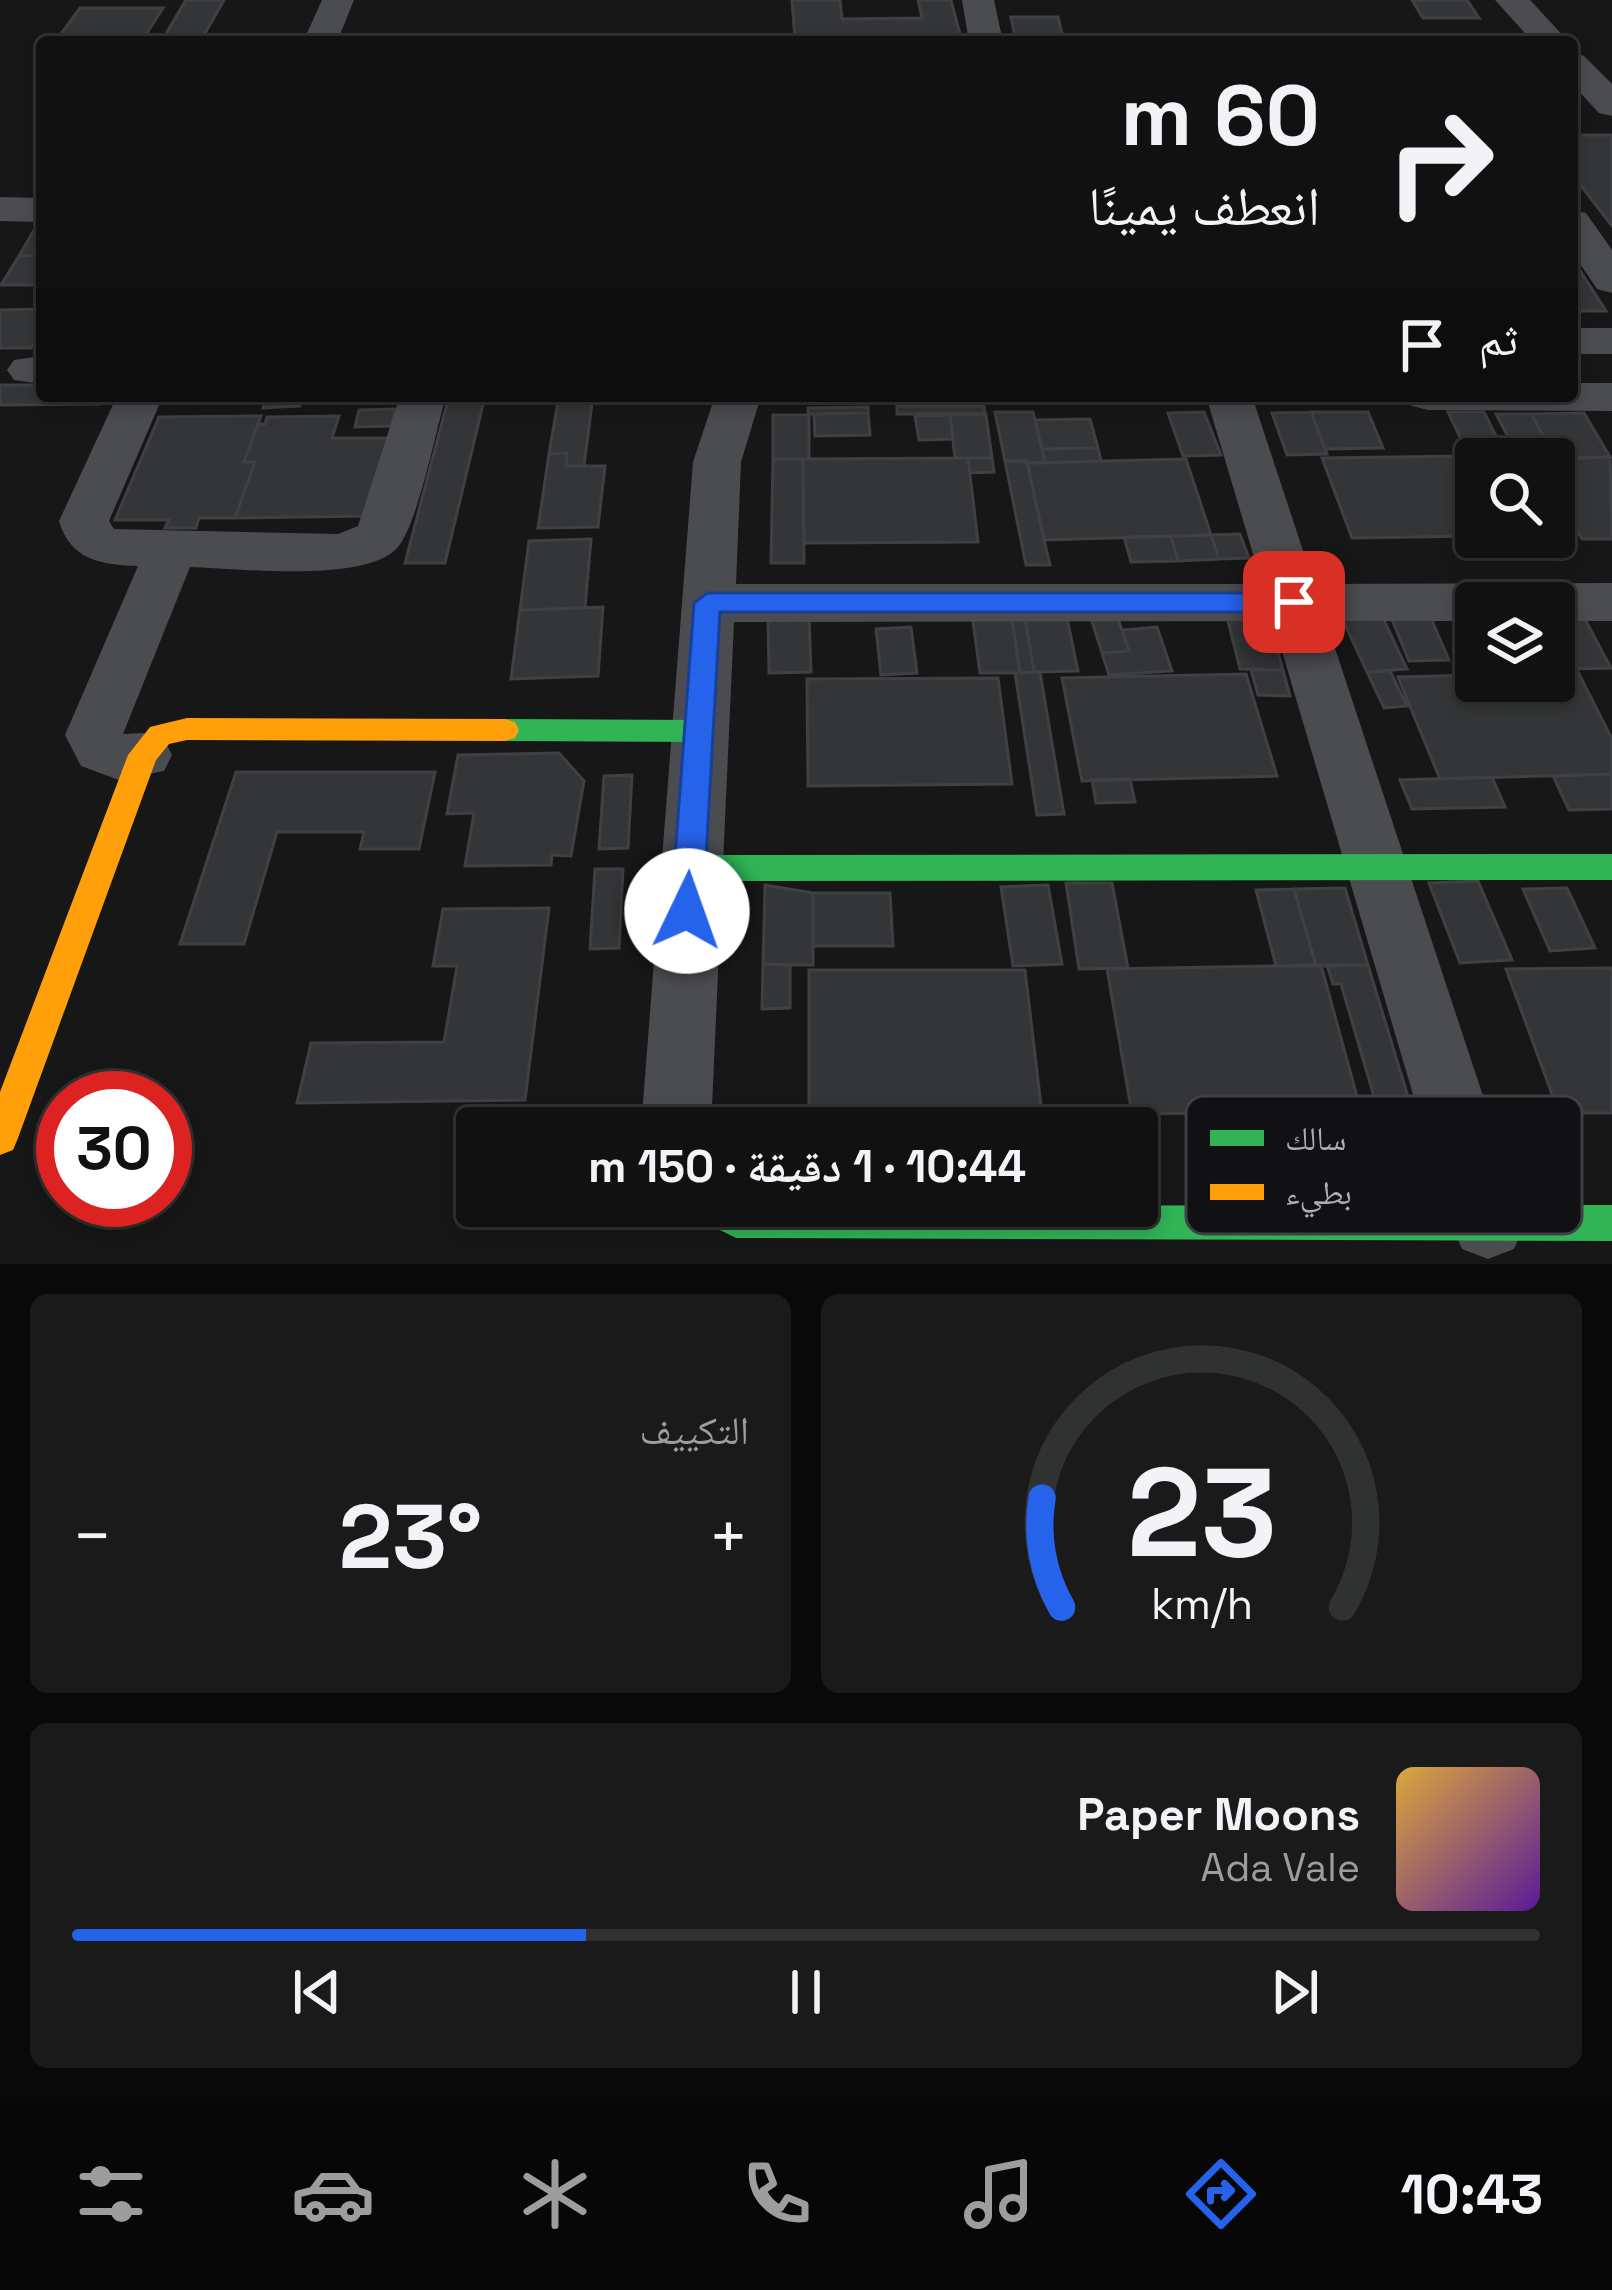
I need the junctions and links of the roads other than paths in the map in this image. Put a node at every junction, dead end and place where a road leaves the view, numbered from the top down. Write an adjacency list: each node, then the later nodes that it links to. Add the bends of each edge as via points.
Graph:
1 (338, 0): 4 (street)
2 (978, 0): 5 (street)
3 (1511, 0): 6 (street)
4 (323, 36)
5 (985, 36)
6 (1546, 36)
7 (1578, 72): 8 (street)
8 (1596, 99)
9 (0, 209): 10 (street)
10 (36, 210)
11 (1578, 231): 12 (street)
12 (1612, 280)
13 (1578, 341): 14 (street)
14 (1612, 341)
15 (1578, 397): 16 (street)
16 (1612, 397)
17 (137, 402): 21 (street, via 84,521 86,533 111,548)
18 (421, 402): 21 (street, via 386,523 370,544 338,552)
19 (736, 402): 24 (street, via 717,462)
20 (1231, 402): 22 (street)
21 (171, 549): 26 (street, via 94,735 101,750 119,757)
22 (1294, 602): 23 (street); 24 (street); 27 (street)
23 (1612, 602)
24 (707, 603): 25 (street)
25 (698, 731): 26 (street, via 187,729 160,735); 29 (street)
26 (143, 754): 32 (street)
27 (1379, 867): 28 (street); 29 (street); 30 (street)
28 (1612, 867)
29 (689, 868): 31 (street)
30 (1449, 1096)
31 (677, 1107)
32 (0, 1138)
33 (1582, 1223): 34 (street)
34 (1612, 1223)

